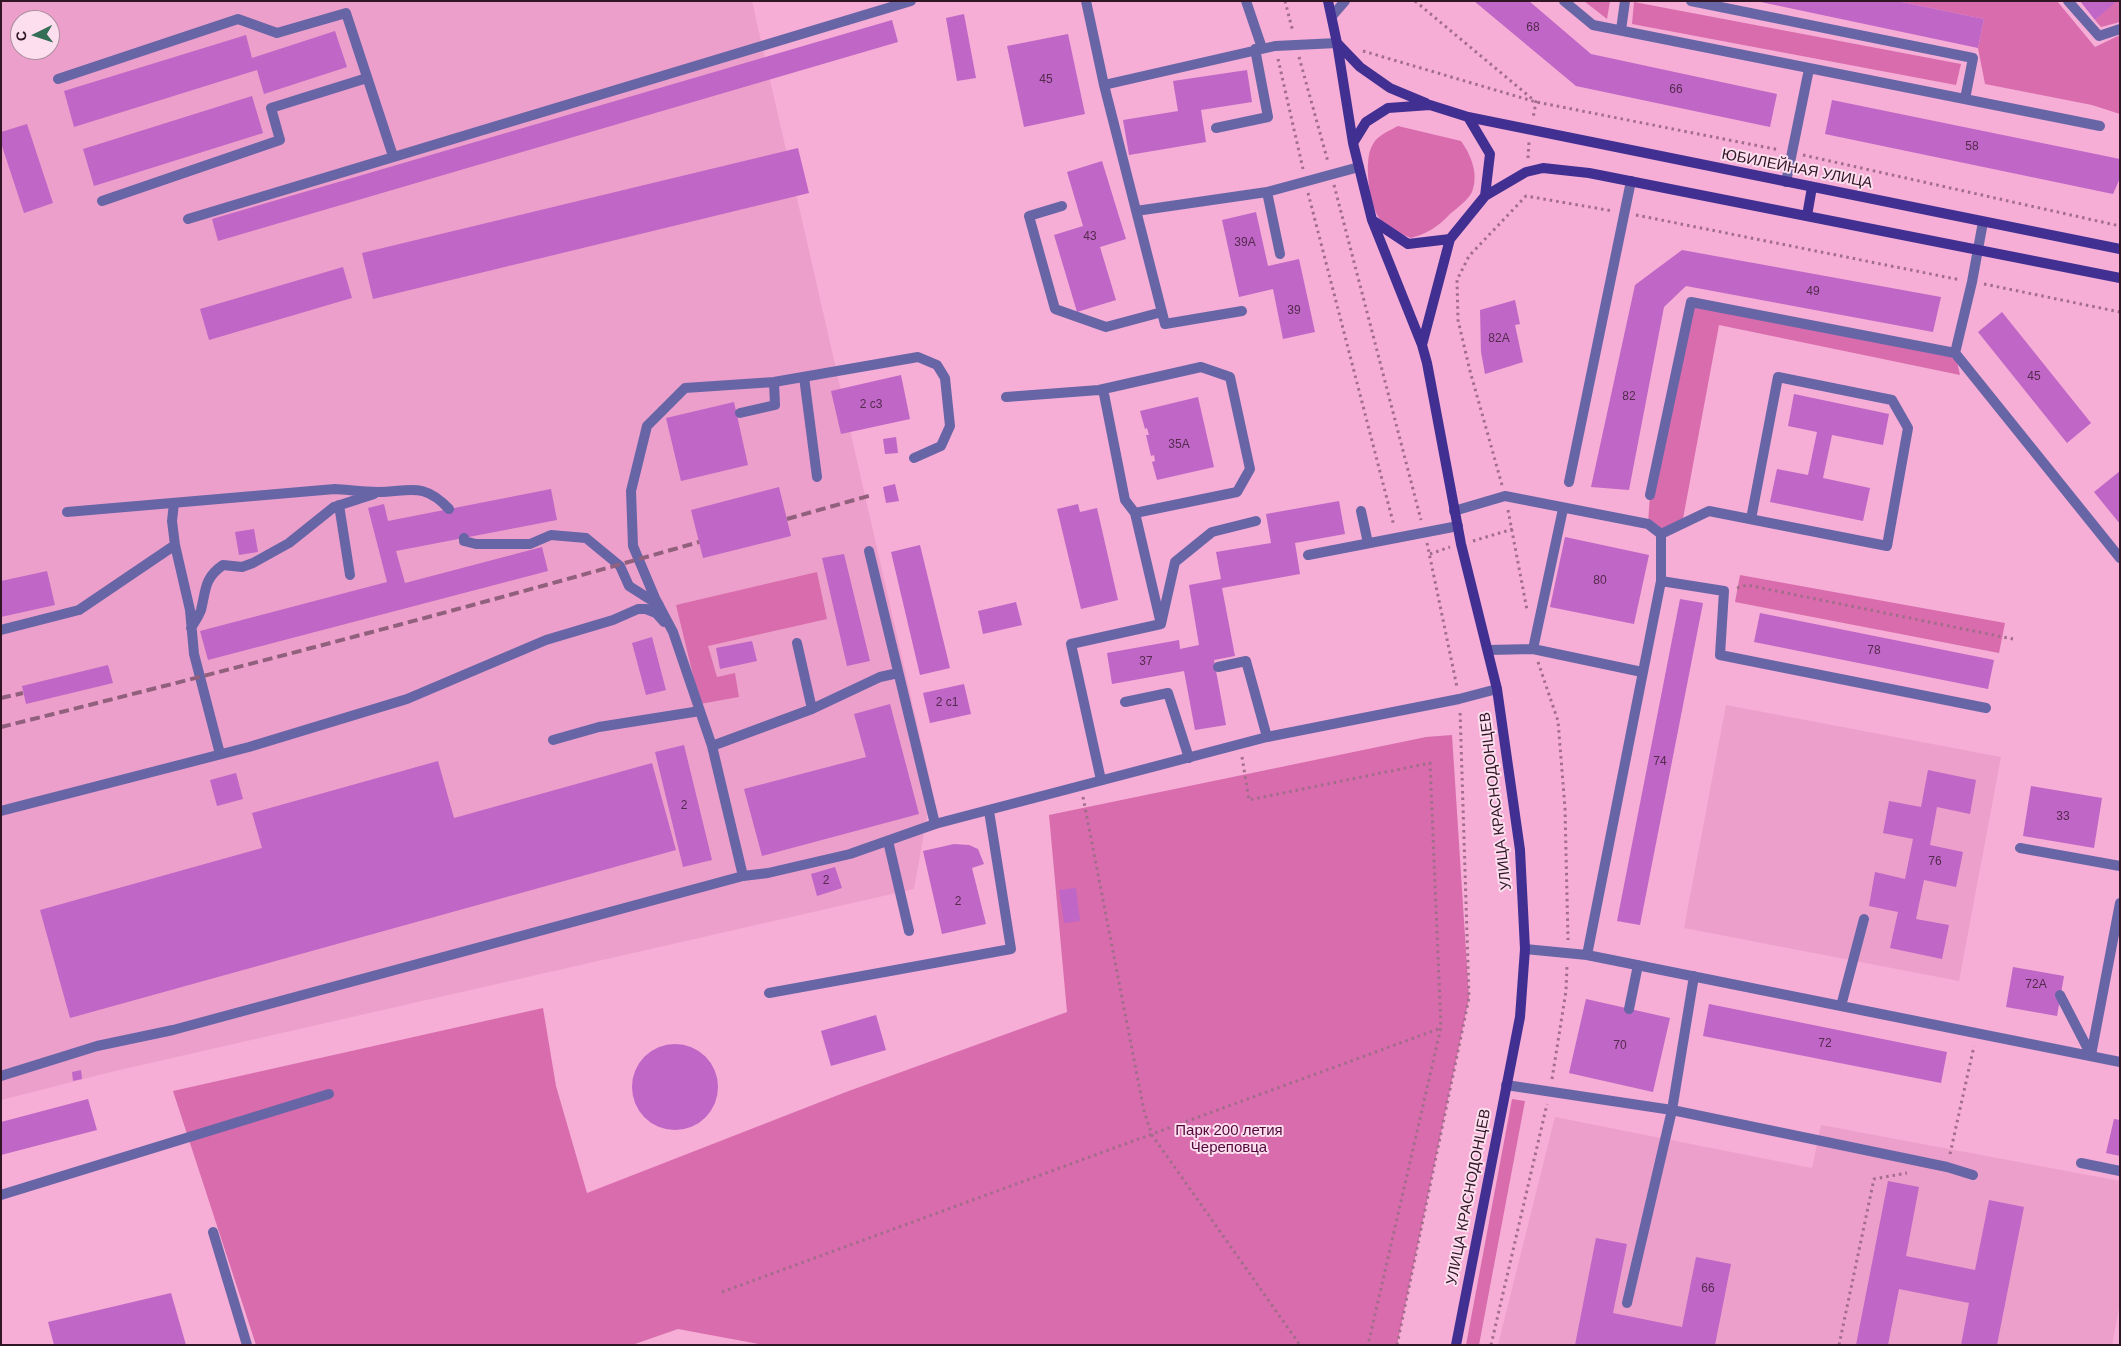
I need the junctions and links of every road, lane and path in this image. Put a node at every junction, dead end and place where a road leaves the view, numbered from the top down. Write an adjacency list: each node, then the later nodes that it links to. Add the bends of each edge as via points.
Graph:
1 (911, 1): 32 (street)
2 (1086, 1): 22 (street)
3 (1246, 1): 18 (street)
4 (1285, 1): 16 (path)
5 (1328, 1): 12 (main road)
6 (1345, 1): 12 (street)
7 (1415, 1): 24 (path)
8 (1564, 1): 14 (street, via 1593,25)
9 (1625, 1): 14 (street)
10 (1691, 1): 23 (street, via 1973,58)
11 (2068, 1): 13 (street, via 2099,36)
12 (1332, 16): 15 (main road)
13 (2120, 29)
14 (1621, 30): 19 (street)
15 (1337, 43): 16 (street); 24 (path); 25 (main road, via 1360,67 1390,88); 30 (main road)
16 (1296, 45): 17 (street); 35 (path)
17 (1275, 46): 18 (street); 37 (path)
18 (1258, 49): 22 (street); 28 (street, via 1268,117)
19 (1808, 69): 23 (street); 31 (street)
20 (367, 78): 21 (street, via 346,13 277,33 238,19); 32 (street); 43 (street, via 271,108 280,140)
21 (58, 79)
22 (1104, 85): 45 (street)
23 (1965, 99): 27 (street)
24 (1536, 102): 29 (path); 31 (path)
25 (1430, 105): 26 (main road); 30 (main road, via 1388,108 1366,122)
26 (1468, 117): 29 (main road, ЮБИЛЕЙНАЯ УЛИЦА); 41 (main road, via 1490,154)
27 (2100, 126)
28 (1216, 128)
29 (1530, 130): 34 (path); 38 (main road, ЮБИЛЕЙНАЯ УЛИЦА)
30 (1353, 143): 33 (main road)
31 (1792, 153): 38 (street); 51 (path)
32 (393, 156): 48 (street)
33 (1359, 167): 35 (street); 49 (main road)
34 (1526, 172): 36 (main road, via 1543,168 1589,172); 41 (main road); 42 (path)
35 (1332, 175): 37 (street); 85 (path)
36 (1631, 181): 46 (street); 47 (main road)
37 (1306, 182): 40 (street); 88 (path)
38 (1786, 182): 39 (main road, ЮБИЛЕЙНАЯ УЛИЦА)
39 (1812, 187): 47 (main road); 50 (main road, ЮБИЛЕЙНАЯ УЛИЦА)
40 (1268, 192): 45 (street); 55 (street)
41 (1485, 196): 52 (main road)
42 (1526, 196): 46 (path); 73 (path, via 1469,256 1456,280 1458,320)
43 (102, 201)
44 (1062, 206): 59 (street, via 1029,216 1055,309 1106,327)
45 (1136, 211): 59 (street)
46 (1625, 213): 57 (path); 70 (street)
47 (1807, 216): 54 (main road)
48 (188, 219)
49 (1372, 220): 52 (main road, via 1408,244); 61 (main road, УЛИЦА КРАСНОДОНЦЕВ)
50 (1982, 222): 53 (main road, ЮБИЛЕЙНАЯ УЛИЦА); 54 (street)
51 (2120, 226)
52 (1450, 238): 61 (main road, УЛИЦА КРАСНОДОНЦЕВ)
53 (2120, 249)
54 (1978, 250): 56 (main road); 57 (street)
55 (1280, 254)
56 (2120, 278)
57 (1972, 282): 60 (path); 62 (street)
58 (1242, 311): 59 (street, via 1165,324)
59 (1162, 312)
60 (2120, 312)
61 (1422, 345): 78 (main road, УЛИЦА КРАСНОДОНЦЕВ)
62 (1955, 353): 72 (street, via 1691,302); 93 (street)
63 (804, 377): 64 (street); 68 (street, via 918,357 937,365 945,378 950,426 941,446); 69 (street)
64 (774, 382): 67 (street, via 775,405); 97 (street, via 685,388 647,426 631,491 633,546)
65 (1104, 389): 66 (street); 81 (street, via 1125,500); 81 (street, via 1201,367 1230,377 1250,469 1237,492)
66 (1006, 396)
67 (740, 414)
68 (914, 458)
69 (818, 477)
70 (1569, 482)
71 (380, 492): 74 (street, via 336,489); 75 (street); 76 (street, via 405,488 420,490 443,502)
72 (1650, 495)
73 (1505, 496): 77 (street); 78 (street); 98 (path)
74 (174, 503): 80 (street); 90 (street)
75 (339, 505): 94 (street); 100 (street, via 289,543 242,567 223,565 213,572)
76 (449, 509)
77 (1563, 509): 86 (street, via 1648,524); 105 (street)
78 (1454, 510): 84 (main road, УЛИЦА КРАСНОДОНЦЕВ)
79 (1361, 511): 89 (street)
80 (67, 512)
81 (1135, 513): 99 (street)
82 (1751, 519): 82 (street, via 1887,546 1908,428 1892,400 1778,377); 86 (street, via 1709,510)
83 (1256, 521): 99 (street, via 1212,532 1175,562)
84 (1458, 526): 85 (street); 106 (main road, УЛИЦА КРАСНОДОНЦЕВ)
85 (1425, 533): 88 (street); 111 (path)
86 (1661, 534): 95 (street)
87 (464, 538): 97 (street, via 464,541 476,544 530,544 551,535 586,538 620,566 629,586)
88 (1397, 538): 89 (street)
89 (1368, 543): 92 (street)
90 (175, 545): 100 (street); 101 (street, via 80,610)
91 (869, 551): 109 (street)
92 (1308, 555)
93 (2120, 558)
94 (350, 575)
95 (1660, 581): 96 (street); 108 (street)
96 (1724, 591): 103 (path, via 1747,586); 113 (street, via 1720,655)
97 (659, 605): 102 (street)
98 (1527, 612)
99 (1161, 624): 122 (street, via 1071,644)
100 (191, 629): 120 (street, via 194,654)
101 (1, 630)
102 (673, 632): 115 (street); 120 (street, via 656,613 646,608 638,609 546,640 407,699)
103 (2013, 639)
104 (797, 643): 114 (street)
105 (1533, 649): 106 (street); 108 (street); 135 (path, via 1558,721 1565,808)
106 (1488, 650): 110 (main road, УЛИЦА КРАСНОДОНЦЕВ)
107 (1218, 667): 116 (street, via 1246,661)
108 (1642, 672): 136 (street)
109 (898, 673): 114 (street, via 880,677); 126 (street)
110 (1497, 688): 111 (street); 134 (main road, УЛИЦА КРАСНОДОНЦЕВ, via 1520,850)
111 (1459, 698): 116 (street); 165 (path, via 1469,998)
112 (1125, 702): 121 (street, via 1168,693)
113 (1986, 708)
114 (812, 709): 119 (street)
115 (700, 711): 117 (street, via 599,727); 119 (street)
116 (1267, 737): 118 (street)
117 (553, 740)
118 (1239, 745): 121 (street); 143 (path, via 1249,800 1430,763)
119 (712, 746): 130 (street)
120 (220, 754): 124 (street)
121 (1189, 758): 122 (street)
122 (1101, 780): 123 (street)
123 (1080, 785): 125 (street); 152 (path, via 1144,1111)
124 (1, 811)
125 (989, 811): 126 (street); 139 (street, via 1011,949)
126 (934, 824): 127 (street)
127 (888, 840): 130 (street, via 850,854); 133 (street)
128 (2020, 848): 129 (street)
129 (2120, 866)
130 (743, 876): 147 (street, via 173,1030 97,1046)
131 (2120, 903): 145 (street)
132 (1864, 920): 141 (street)
133 (909, 931)
134 (1525, 949): 135 (street); 148 (main road, УЛИЦА КРАСНОДОНЦЕВ, via 1520,1018)
135 (1568, 953): 136 (street); 149 (path, via 1566,990)
136 (1587, 955): 137 (street)
137 (1638, 965): 138 (street); 142 (street)
138 (1694, 976): 141 (street); 151 (street)
139 (770, 993)
140 (2060, 995): 145 (street)
141 (1842, 1006): 144 (street)
142 (1629, 1009)
143 (1441, 1027): 152 (path); 164 (path)
144 (1977, 1033): 145 (street); 154 (path)
145 (2091, 1055): 146 (street)
146 (2120, 1062)
147 (1, 1076)
148 (1506, 1085): 149 (street); 166 (main road, УЛИЦА КРАСНОДОНЦЕВ)
149 (1550, 1091): 151 (street); 167 (path)
150 (329, 1094): 158 (street)
151 (1672, 1110): 154 (street); 161 (street)
152 (1152, 1135): 160 (path); 163 (path)
153 (2081, 1163): 155 (street)
154 (1947, 1167): 157 (street)
155 (2120, 1171)
156 (1910, 1173): 168 (path, via 1874,1178)
157 (1973, 1175)
158 (1, 1196)
159 (213, 1232): 162 (street)
160 (722, 1292)
161 (1628, 1303)
162 (247, 1345)
163 (1300, 1345)
164 (1368, 1345)
165 (1397, 1345)
166 (1456, 1345)
167 (1491, 1345)
168 (1839, 1345)

